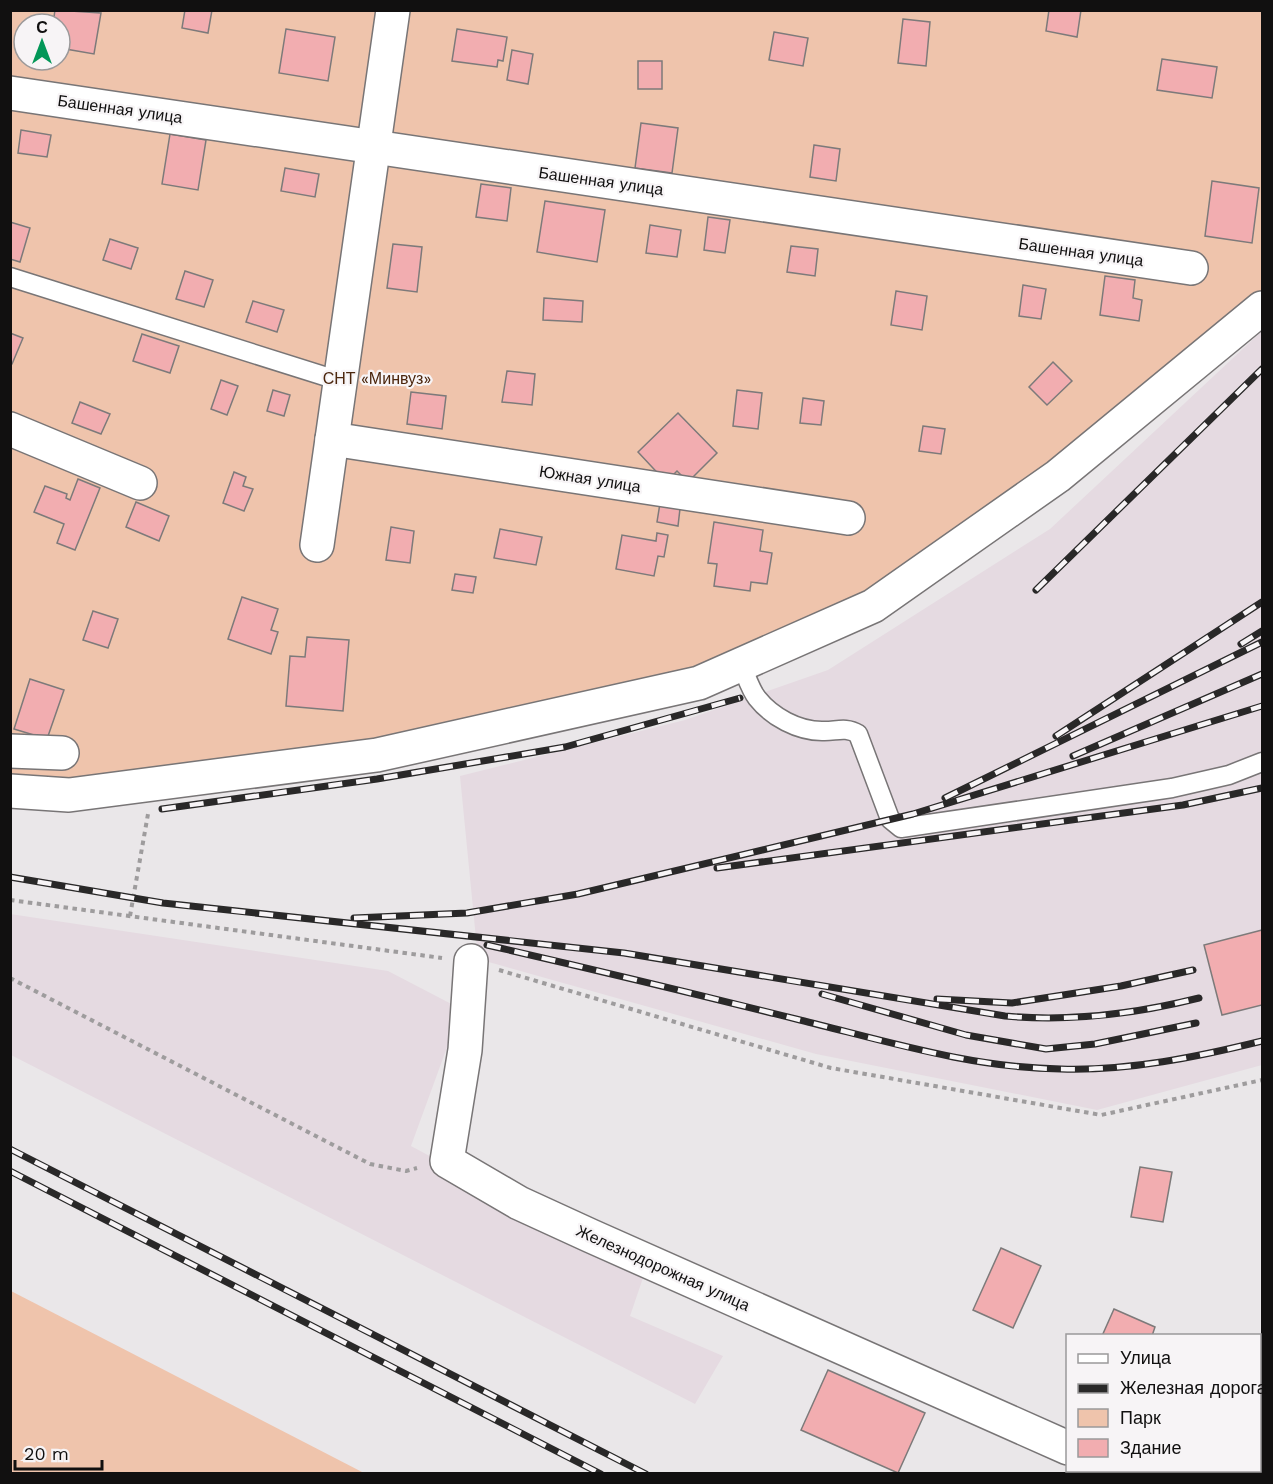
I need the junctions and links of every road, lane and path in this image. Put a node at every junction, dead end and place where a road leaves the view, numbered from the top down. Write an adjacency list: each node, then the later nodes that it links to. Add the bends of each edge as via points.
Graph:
1 (393, 10): 3 (street)
2 (10, 93): 3 (street, Башенная улица)
3 (374, 147): 4 (street, Башенная улица); 7 (street)
4 (1191, 268)
5 (10, 277): 7 (lane)
6 (1263, 308): 13 (street, via 1058,476 873,606)
7 (340, 381): 9 (street)
8 (10, 429): 10 (street)
9 (332, 439): 11 (street, Южная улица); 12 (street)
10 (140, 483)
11 (848, 518)
12 (317, 545)
13 (741, 664): 16 (lane, via 756,697 776,715 793,725 822,732 844,729 858,734 890,819 901,828 1172,788 1229,775); 17 (street, via 699,683 377,755)
14 (10, 751): 15 (street)
15 (62, 753)
16 (1263, 762)
17 (153, 784): 18 (street, via 69,795); 20 (path)
18 (10, 791)
19 (10, 900): 20 (path)
20 (130, 916): 21 (path)
21 (471, 961): 23 (path, via 831,1068 1101,1115); 24 (street, via 465,1050)
22 (10, 978): 24 (path, via 370,1164 406,1171)
23 (1263, 1080)
24 (447, 1161): 25 (street, Железнодорожная улица, via 519,1203)
25 (1066, 1447)

